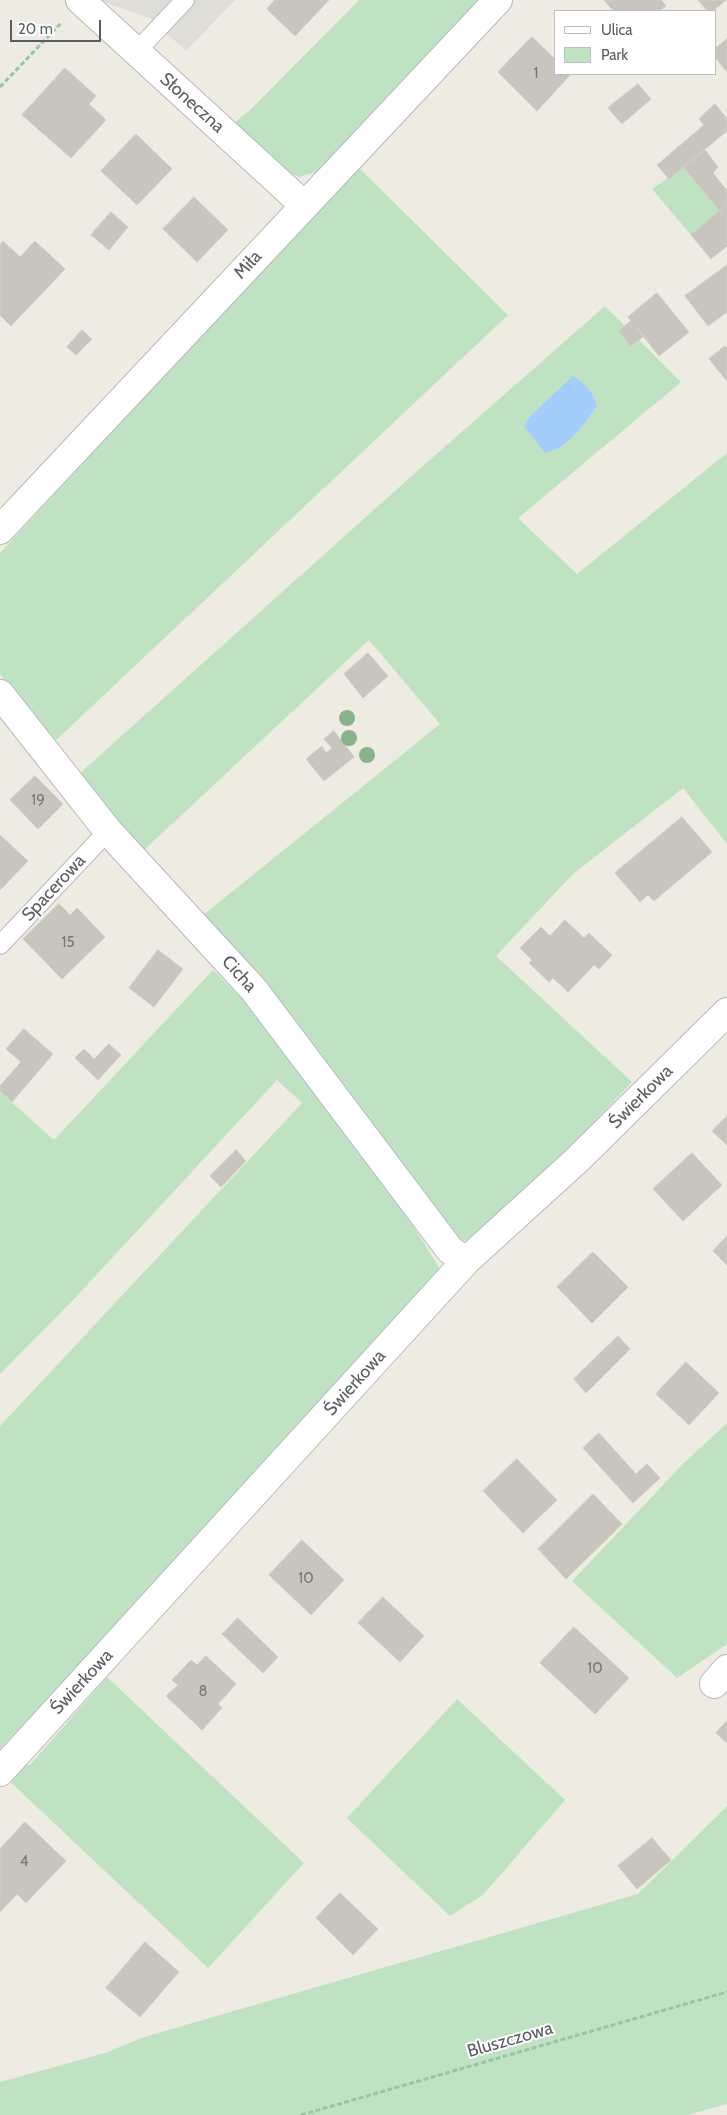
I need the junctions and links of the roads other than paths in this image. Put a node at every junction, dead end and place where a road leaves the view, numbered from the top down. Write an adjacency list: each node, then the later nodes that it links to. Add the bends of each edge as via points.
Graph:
1 (185, 0): 4 (lane)
2 (498, 0): 5 (street, Miła)
3 (81, 1): 4 (street, Słoneczna)
4 (136, 52): 5 (street, Słoneczna)
5 (304, 205): 6 (street, Miła)
6 (0, 530)
7 (0, 694): 8 (street, Cicha)
8 (108, 831): 9 (lane, Spacerowa); 11 (street, Cicha, via 254,990 450,1250)
9 (0, 945)
10 (727, 1012): 11 (street, Świerkowa, via 577,1160)
11 (466, 1261): 12 (street, Świerkowa)
12 (0, 1772)

